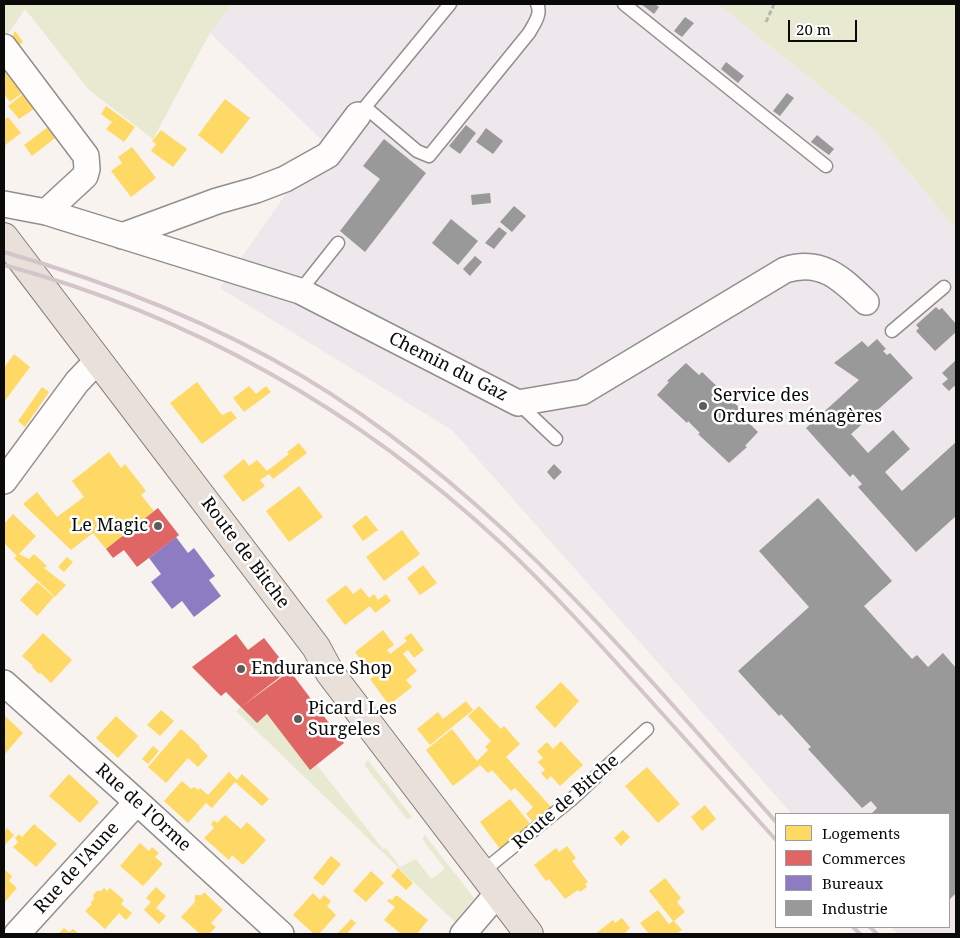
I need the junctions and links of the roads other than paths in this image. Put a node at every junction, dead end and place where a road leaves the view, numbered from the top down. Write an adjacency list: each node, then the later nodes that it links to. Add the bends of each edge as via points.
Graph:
1 (450, 4): 5 (lane)
2 (537, 4): 5 (lane, via 537,20 529,33 429,156)
3 (624, 4): 6 (lane)
4 (4, 47): 8 (street, via 86,156 88,169 85,176)
5 (361, 111): 10 (street, via 328,155 285,179)
6 (826, 166)
7 (4, 204): 8 (street, Chemin du Gaz)
8 (46, 212): 10 (street, Chemin du Gaz)
9 (4, 236): 16 (main road, Route de Bitche)
10 (122, 236): 13 (street, Chemin du Gaz)
11 (338, 243): 13 (lane)
12 (944, 287): 15 (lane)
13 (300, 291): 17 (street, Chemin du Gaz)
14 (866, 302): 17 (street, Chemin du Gaz, via 834,274 798,266 785,270 582,392)
15 (892, 331)
16 (98, 360): 19 (street, via 77,382); 23 (main road, Route de Bitche)
17 (518, 404): 18 (lane)
18 (556, 439)
19 (4, 481)
20 (4, 683): 22 (street, Rue de l'Orme)
21 (647, 729): 23 (lane, Route de Bitche, via 572,799)
22 (138, 802): 25 (street, Rue de l'Aune); 26 (street, Rue de l'Orme)
23 (482, 872): 24 (main road, Route de Bitche)
24 (498, 894): 27 (street); 28 (main road, Route de Bitche)
25 (17, 934)
26 (281, 934)
27 (464, 934)
28 (529, 934)

